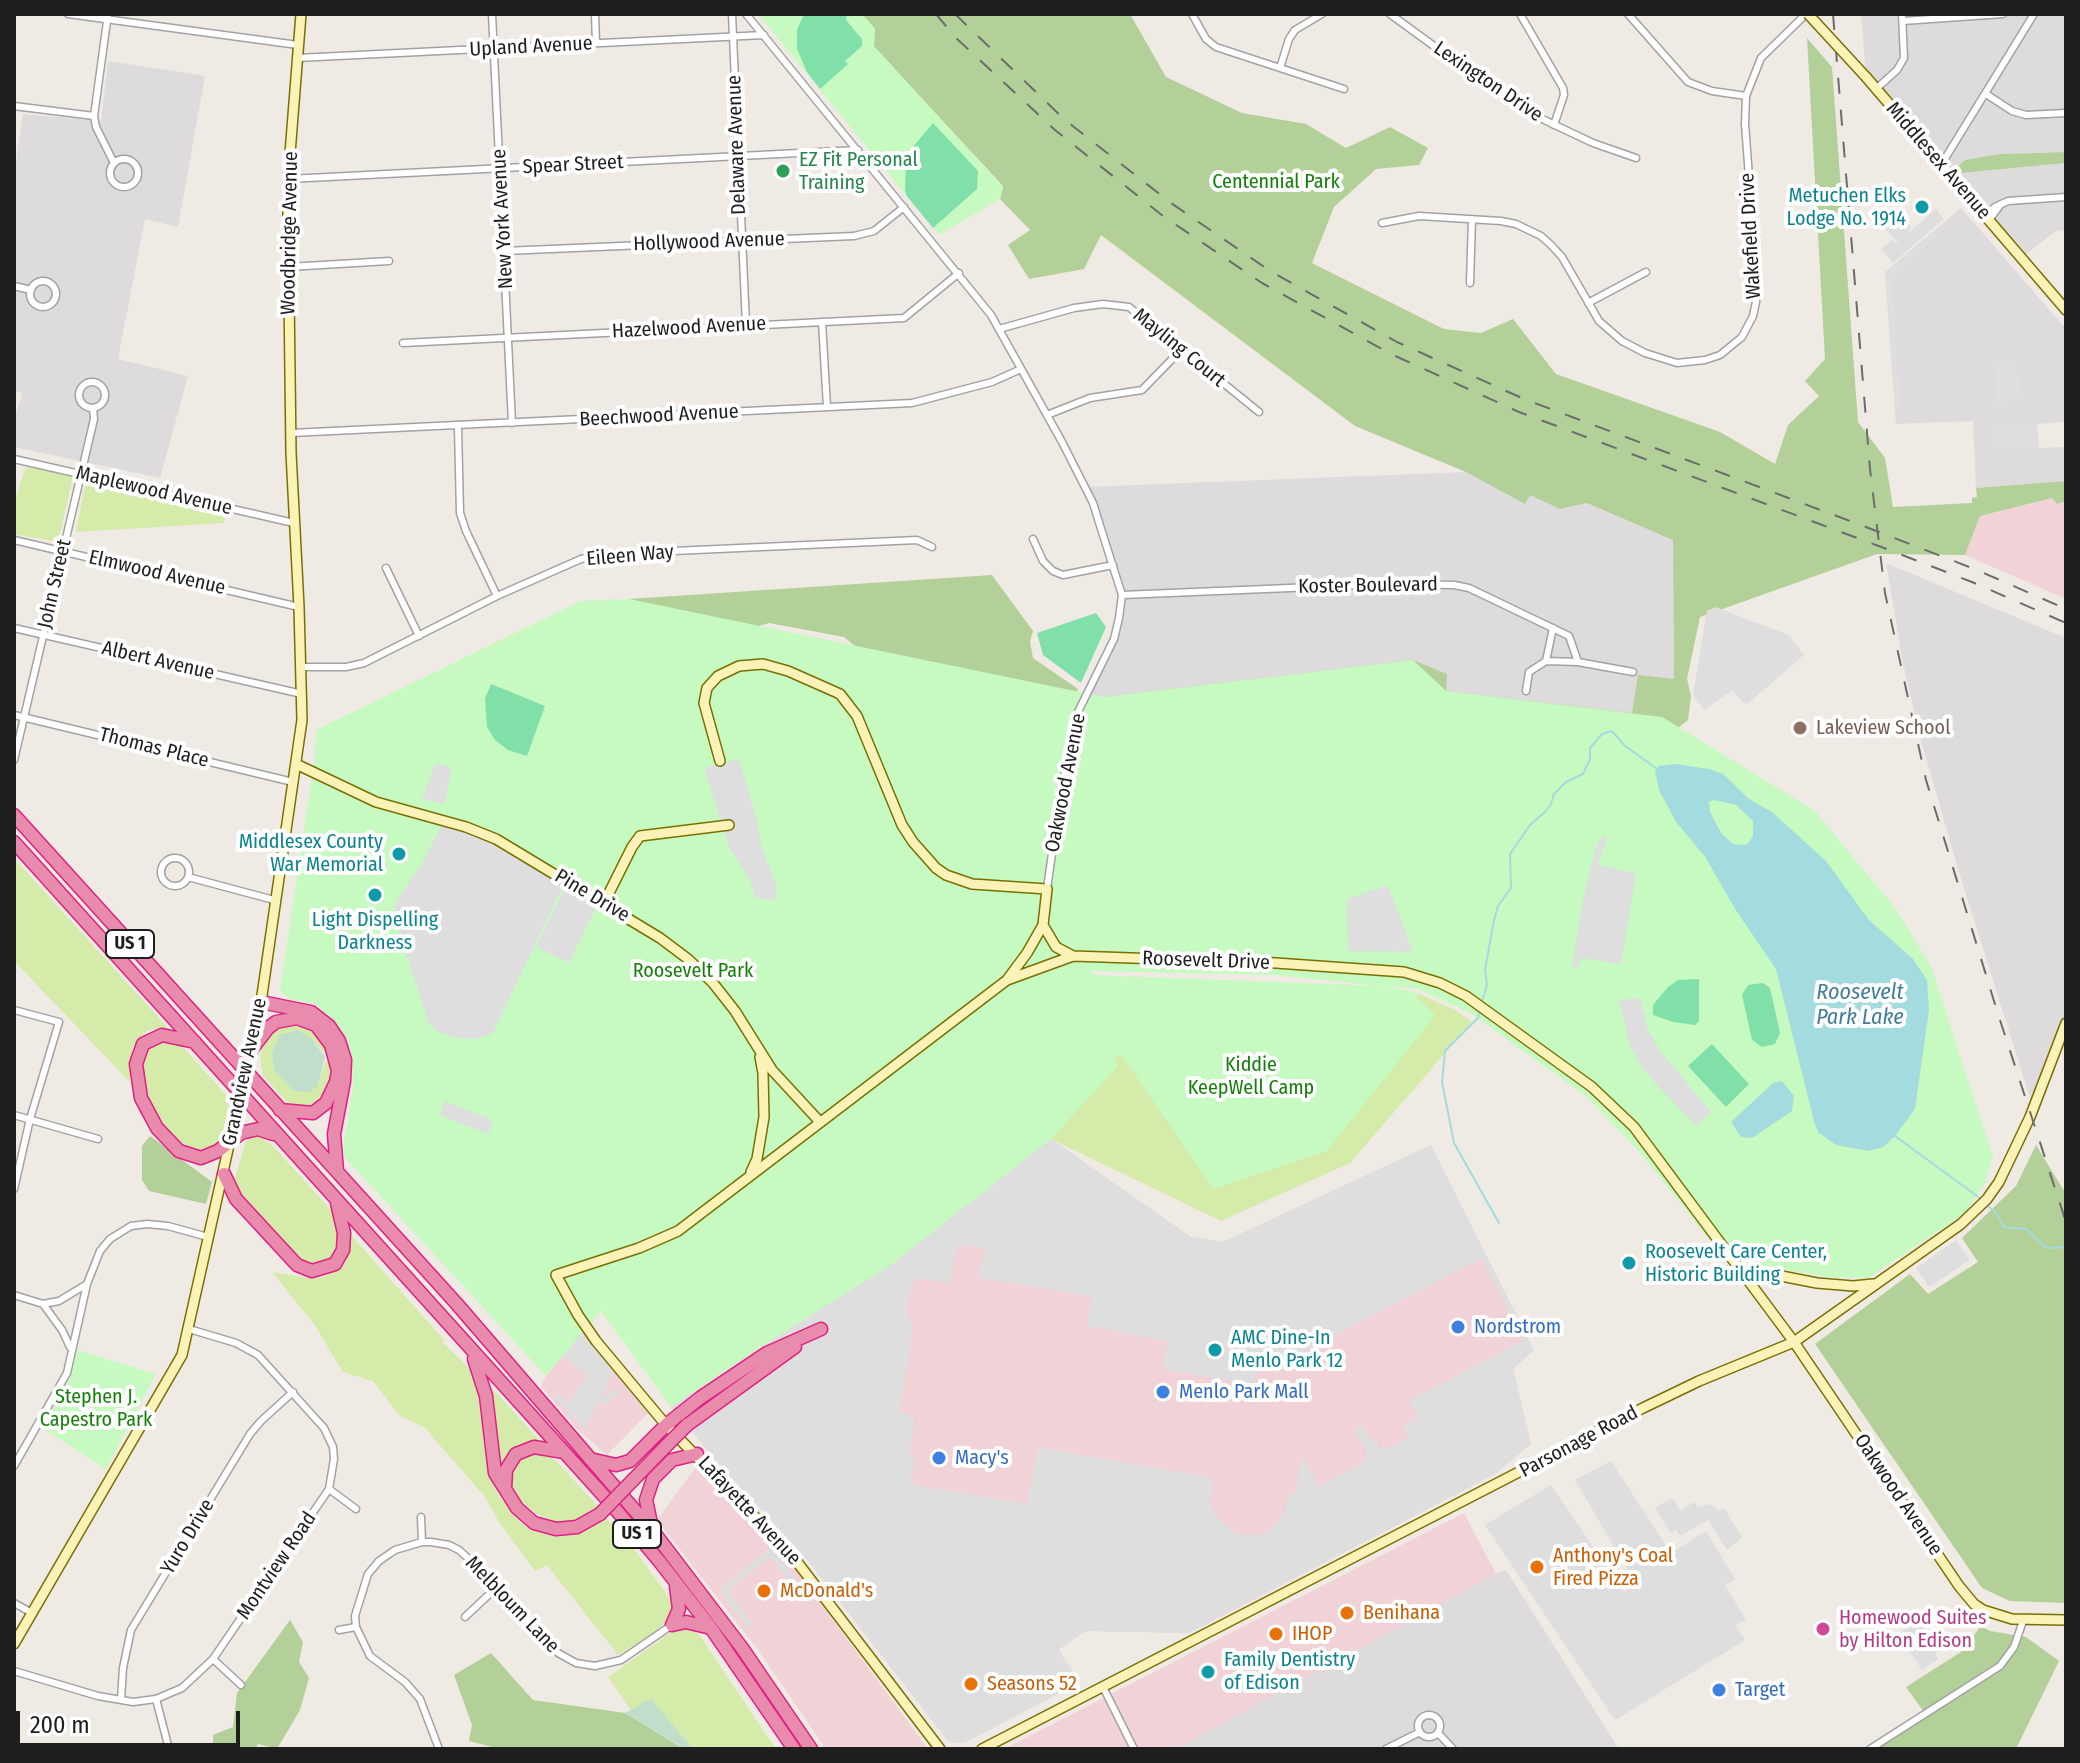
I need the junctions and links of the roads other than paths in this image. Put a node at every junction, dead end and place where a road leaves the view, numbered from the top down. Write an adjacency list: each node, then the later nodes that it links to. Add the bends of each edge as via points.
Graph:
1 (68, 14): 15 (street)
2 (301, 14): 20 (street, Woodbridge Avenue)
3 (492, 14): 21 (street, New York Avenue)
4 (595, 14): 19 (street)
5 (732, 14): 18 (street, Delaware Avenue)
6 (746, 14): 17 (street, Oakwood Avenue)
7 (1192, 14): 23 (street, via 1216,47)
8 (1322, 14): 23 (street, via 1295,30)
9 (1390, 14): 31 (street, Lexington Drive, via 1519,108)
10 (1520, 14): 31 (street, via 1563,88)
11 (1628, 14): 27 (street, via 1688,82)
12 (1807, 14): 25 (street, Middlesex Avenue, bridge); 27 (street, Wakefield Drive, via 1761,58)
13 (2003, 14): 16 (street)
14 (2034, 14): 26 (street)
15 (108, 17): 20 (street); 30 (street)
16 (1903, 18): 25 (street, via 1902,64)
17 (764, 35): 18 (street, Upland Avenue); 32 (street, Oakwood Avenue)
18 (732, 37): 19 (street, Upland Avenue); 33 (street, Delaware Avenue)
19 (596, 43): 21 (street, Upland Avenue)
20 (298, 45): 22 (street, Woodbridge Avenue)
21 (494, 49): 22 (street, Upland Avenue); 37 (street, New York Avenue)
22 (297, 58): 38 (street, Woodbridge Avenue)
23 (1280, 68): 24 (street)
24 (1344, 89)
25 (1876, 89): 36 (street, Middlesex Avenue)
26 (1986, 94): 29 (street, via 2019,114); 36 (street)
27 (1746, 96): 53 (street, Wakefield Drive, via 1757,282 1753,316 1742,337 1720,355 1677,363 1622,341)
28 (14, 106): 30 (street)
29 (2066, 113)
30 (94, 116): 35 (street)
31 (1554, 125): 34 (street, Lexington Drive)
32 (858, 150): 33 (street, Spear Street); 40 (street, Oakwood Avenue)
33 (738, 157): 37 (street, Spear Street); 44 (street, Delaware Avenue)
34 (1636, 158)
35 (114, 163): 35 (street, via 115,183 128,186 135,181 138,172 131,161)
36 (1941, 165): 41 (street, Middlesex Avenue)
37 (500, 169): 38 (street, Spear Street); 45 (street, New York Avenue)
38 (288, 179): 47 (street, Woodbridge Avenue)
39 (2066, 197): 41 (street, via 2008,201)
40 (904, 207): 44 (street, Hollywood Avenue, via 865,235); 49 (street, Oakwood Avenue)
41 (1987, 218): 54 (street, Middlesex Avenue)
42 (1472, 219): 43 (street, Wakefield Drive, via 1419,216); 50 (street); 53 (street, Wakefield Drive, via 1516,224 1541,236 1562,257)
43 (1382, 223)
44 (741, 241): 45 (street, Hollywood Avenue); 56 (street, Delaware Avenue)
45 (504, 251): 58 (street, New York Avenue)
46 (389, 261): 47 (street)
47 (288, 267): 68 (street, Woodbridge Avenue)
48 (1646, 272): 53 (street)
49 (959, 273): 55 (street, Hazelwood Avenue, via 904,318); 57 (street, Oakwood Avenue)
50 (1470, 283)
51 (14, 286): 52 (street)
52 (31, 290): 52 (street, via 38,307 49,306 56,298 56,289 48,282 37,282)
53 (1588, 303)
54 (2066, 310)
55 (822, 322): 56 (street, Hazelwood Avenue); 62 (street)
56 (746, 325): 58 (street, Hazelwood Avenue)
57 (999, 329): 60 (street, Mayling Court, via 1074,308 1118,305 1140,314); 61 (street, Oakwood Avenue)
58 (509, 337): 59 (street, Hazelwood Avenue); 66 (street, New York Avenue)
59 (403, 343)
60 (1180, 351): 64 (street, Mayling Court); 65 (street, via 1142,390 1090,398)
61 (1021, 369): 62 (street, Beechwood Avenue, via 924,402); 65 (street, Oakwood Avenue)
62 (827, 407): 66 (street, Beechwood Avenue)
63 (93, 408): 63 (street, John Street, via 105,396 101,386 91,383 80,395 83,405); 71 (street, John Street)
64 (1259, 412)
65 (1047, 415): 77 (street, Oakwood Avenue, via 1093,503)
66 (512, 423): 67 (street, Beechwood Avenue)
67 (458, 427): 68 (street, Beechwood Avenue); 80 (street, via 460,513)
68 (291, 433): 69 (street, Woodbridge Avenue)
69 (291, 453): 72 (street, Grandview Avenue)
70 (14, 459): 71 (street, Maplewood Avenue)
71 (80, 474): 72 (street, Maplewood Avenue); 76 (street, John Street)
72 (294, 523): 81 (street, Grandview Avenue)
73 (1033, 539): 77 (street, via 1043,561 1063,575)
74 (14, 540): 76 (street, Elmwood Avenue)
75 (932, 547): 80 (street, Eileen Way, via 917,540 607,554 581,559)
76 (62, 551): 81 (street, Elmwood Avenue); 84 (street, John Street)
77 (1113, 565): 79 (street, Oakwood Avenue)
78 (386, 568): 85 (street)
79 (1122, 595): 83 (street, Koster Boulevard, via 1439,583 1469,588); 102 (street, Oakwood Avenue, via 1114,639 1076,716)
80 (497, 596): 85 (street, Eileen Way)
81 (299, 607): 88 (street, Grandview Avenue)
82 (14, 628): 84 (street, Albert Avenue)
83 (1553, 628): 86 (street); 87 (street, Koster Boulevard, via 1569,636)
84 (43, 634): 91 (street, Albert Avenue); 93 (street, John Street)
85 (419, 636): 88 (street, Eileen Way, via 364,663)
86 (1546, 661): 87 (street); 90 (street, via 1529,672)
87 (1578, 662): 89 (street)
88 (302, 667): 91 (street, Grandview Avenue)
89 (1633, 672)
90 (1526, 691)
91 (302, 694): 96 (street, Grandview Avenue)
92 (14, 715): 93 (street, Thomas Place)
93 (24, 717): 94 (street, John Street); 97 (street, Thomas Place)
94 (14, 760)
95 (720, 761): 102 (street, via 704,703 711,682 751,664 788,671 828,688 850,705 902,825 936,868 972,884)
96 (296, 764): 97 (street, Grandview Avenue); 104 (street, Pine Drive, via 376,802 496,839)
97 (293, 782): 103 (street, Grandview Avenue)
98 (14, 815): 114 (highway, US 1)
99 (729, 825): 104 (street, via 640,836)
100 (14, 842): 111 (highway, US 1)
101 (188, 877): 101 (street, via 181,859 163,866 170,884 180,885); 103 (street)
102 (1047, 889): 105 (street, Oakwood Avenue)
103 (274, 900): 108 (street, Grandview Avenue)
104 (604, 903): 112 (street, Pine Drive, via 701,971 725,996)
105 (1043, 925): 106 (street, via 1053,943); 107 (street, Oakwood Avenue)
106 (1073, 956): 107 (street, Roosevelt Drive); 130 (street, Roosevelt Drive, via 1404,972 1440,983 1493,1014 1615,1106)
107 (1007, 980): 119 (street, Roosevelt Drive)
108 (261, 1002): 113 (street, Grandview Avenue); 123 (highway, via 311,1012 339,1041 345,1060 334,1134)
109 (14, 1010): 118 (street, via 59,1022)
110 (2066, 1023): 132 (street, Parsonage Road, via 2030,1117 1984,1202)
111 (195, 1042): 115 (highway, US 1); 121 (highway, via 162,1035 143,1044 136,1064 141,1098 157,1128 179,1151 201,1158)
112 (754, 1043): 119 (street, Pine Drive); 125 (street, via 763,1073 764,1117 757,1159)
113 (252, 1049): 114 (street, Grandview Avenue); 116 (highway, via 276,1022 297,1018 316,1025 331,1045 338,1071 326,1103 313,1113)
114 (247, 1073): 115 (street, Grandview Avenue); 116 (highway, US 1)
115 (241, 1095): 120 (highway, US 1); 121 (street, Grandview Avenue)
116 (280, 1110): 123 (highway, US 1)
117 (14, 1115): 118 (street)
118 (30, 1119): 122 (street); 126 (street)
119 (820, 1122): 125 (street, Roosevelt Drive)
120 (276, 1135): 121 (highway, via 258,1129); 127 (highway, US 1)
121 (232, 1138): 124 (street, Grandview Avenue)
122 (98, 1139)
123 (337, 1171): 143 (highway, US 1)
124 (224, 1174): 127 (highway, via 236,1199 297,1265 312,1271 335,1264 343,1250); 128 (street, Grandview Avenue)
125 (747, 1177): 129 (street, Roosevelt Drive, via 678,1231)
126 (14, 1189)
127 (337, 1200): 136 (highway, US 1)
128 (208, 1237): 131 (street, via 168,1226 131,1226 100,1251); 135 (street, Grandview Avenue)
129 (556, 1275): 140 (street, Lafayette Avenue, via 587,1328)
130 (1747, 1279): 132 (street, via 1771,1274 1853,1286); 137 (street, Roosevelt Drive)
131 (87, 1284): 134 (street); 138 (street)
132 (1877, 1284): 137 (street, Parsonage Road)
133 (14, 1295): 134 (street)
134 (43, 1304): 138 (street)
135 (189, 1329): 139 (street, Montview Road, via 246,1348); 154 (street, Grandview Avenue, via 178,1366)
136 (459, 1336): 141 (highway, US 1); 146 (highway, via 479,1370 495,1473)
137 (1794, 1342): 157 (street, Oakwood Avenue, via 1967,1596 1983,1610); 166 (street, Parsonage Road, via 1656,1401)
138 (70, 1347): 144 (street, via 67,1373)
139 (293, 1392): 145 (street, Montview Road, via 333,1447); 168 (street, Yuro Drive, via 250,1434 131,1630)
140 (666, 1425): 142 (street, Lafayette Avenue); 143 (highway, via 630,1461 616,1465); 146 (highway, bridge, via 767,1353 821,1329 687,1425 600,1514 577,1527 546,1527 523,1515)
141 (564, 1452): 146 (highway, via 534,1447 516,1454 506,1470); 151 (highway, US 1)
142 (697, 1454): 149 (highway, via 672,1460 653,1479 646,1500); 175 (street, Lafayette Avenue, via 791,1554)
143 (590, 1459): 149 (highway, US 1)
144 (14, 1466)
145 (329, 1489): 147 (street); 163 (street, Montview Road)
146 (505, 1489)
147 (356, 1509)
148 (421, 1517): 150 (street)
149 (653, 1531): 174 (highway, US 1)
150 (422, 1542): 152 (street, Melbloum Lane, via 459,1550); 159 (street, via 395,1550 368,1574)
151 (675, 1582): 158 (highway, via 679,1609); 160 (highway, US 1)
152 (498, 1586): 155 (street); 158 (street, Melbloum Lane, via 551,1649 576,1663 595,1666 621,1660)
153 (14, 1603): 154 (street)
154 (32, 1613): 162 (street, Grandview Avenue)
155 (465, 1617)
156 (2066, 1620): 157 (street, Oakwood Avenue)
157 (2023, 1621): 180 (street, via 2000,1666)
158 (672, 1625): 160 (highway, via 686,1622)
159 (356, 1627): 161 (street); 172 (street, via 370,1656 420,1699)
160 (711, 1628): 173 (highway, US 1)
161 (339, 1630)
162 (14, 1644)
163 (213, 1659): 165 (street); 167 (street, Montview Road, via 182,1688)
164 (14, 1671): 168 (street, Montview Road)
165 (241, 1685)
166 (1103, 1687): 176 (street, Parsonage Road); 177 (street)
167 (156, 1699): 168 (street, Montview Road); 171 (street)
168 (121, 1700)
169 (1420, 1732): 170 (street, via 1429,1737); 170 (street, via 1420,1721 1432,1716 1440,1723); 178 (street)
170 (1438, 1733): 179 (street)
171 (169, 1749)
172 (439, 1749)
173 (794, 1749)
174 (811, 1749)
175 (940, 1749)
176 (982, 1749)
177 (1134, 1749)
178 (1386, 1749)
179 (1453, 1749)
180 (1870, 1749)

